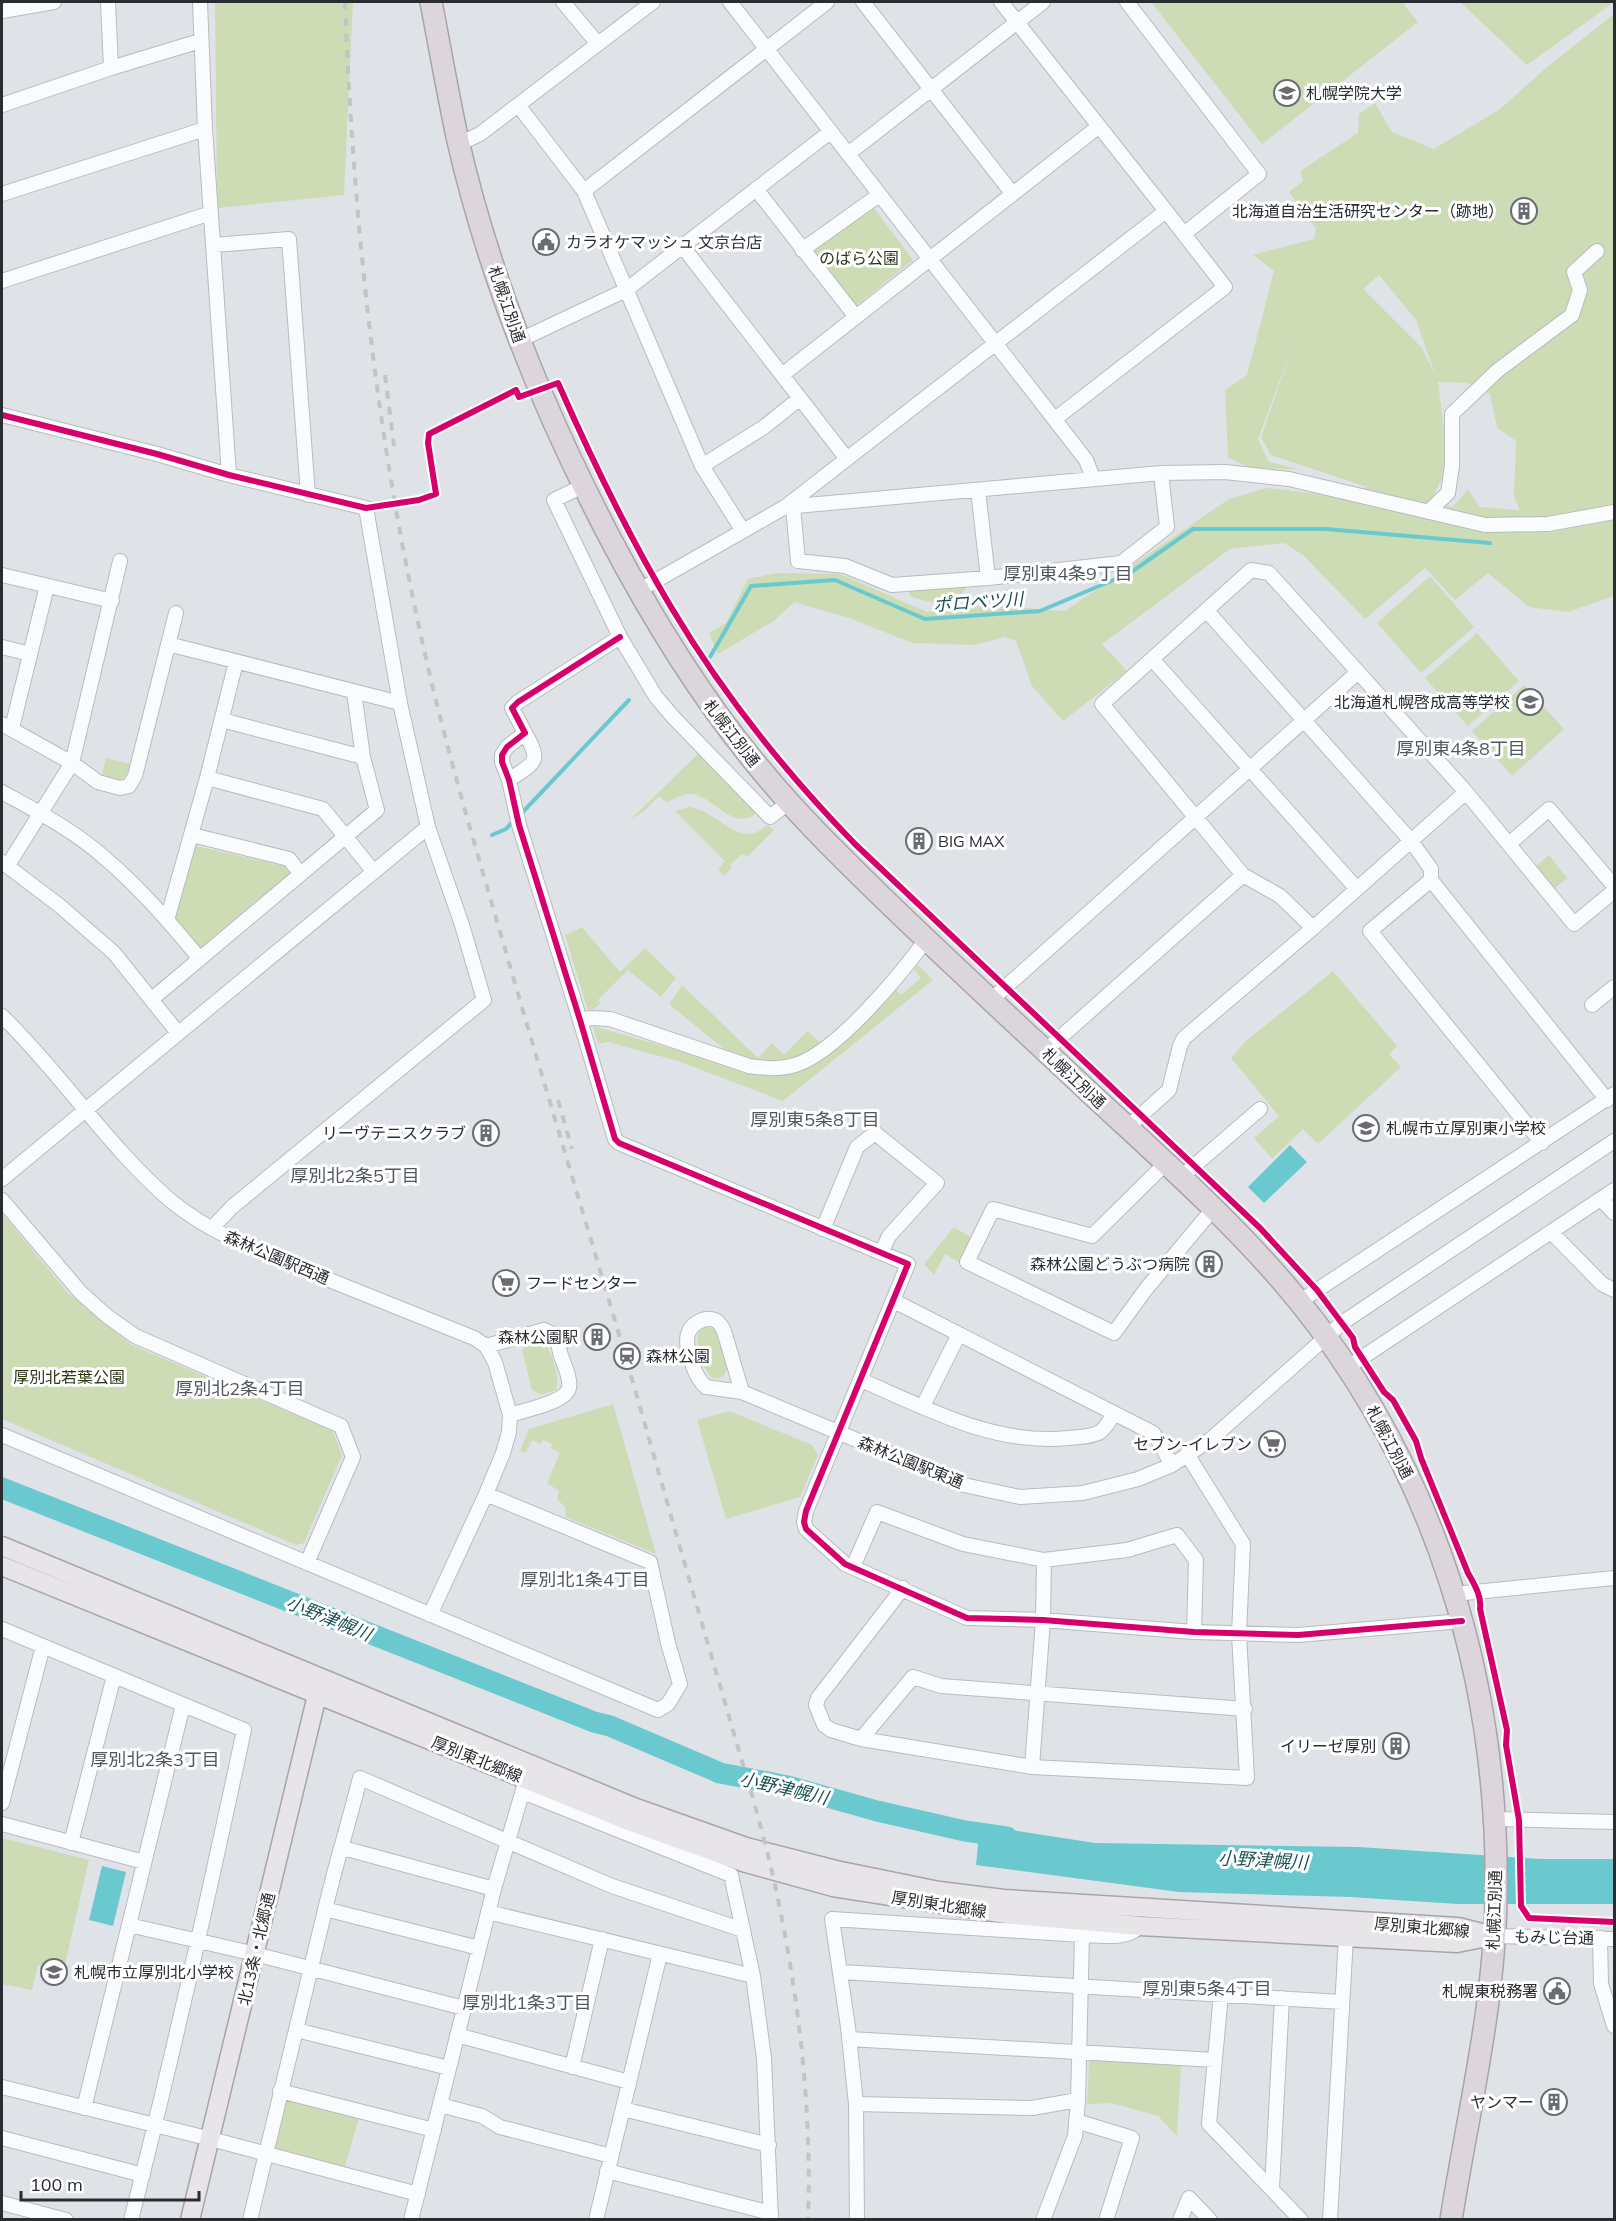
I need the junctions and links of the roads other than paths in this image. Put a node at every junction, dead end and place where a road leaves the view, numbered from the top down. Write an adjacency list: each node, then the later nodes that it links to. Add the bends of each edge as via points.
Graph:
1 (54, 2): 13 (street)
2 (108, 2): 18 (street)
3 (200, 2): 15 (street)
4 (432, 2): 25 (highway, 札幌江別通)
5 (563, 2): 16 (street)
6 (653, 2): 16 (street)
7 (729, 2): 17 (street)
8 (827, 2): 17 (street)
9 (863, 2): 19 (street)
10 (1000, 2): 14 (street)
11 (1043, 2): 14 (street)
12 (1127, 2): 34 (street, via 1259,174)
13 (2, 11)
14 (1017, 22): 19 (street); 22 (street)
15 (200, 41): 18 (street); 23 (street)
16 (598, 45): 21 (street)
17 (766, 50): 24 (street); 28 (street)
18 (111, 68): 20 (street)
19 (932, 89): 26 (street); 29 (street)
20 (2, 105)
21 (518, 105): 25 (street, via 480,134); 28 (street)
22 (1098, 127): 29 (street); 32 (street)
23 (205, 129): 30 (street); 33 (street)
24 (830, 132): 26 (street); 27 (street)
25 (459, 144): 43 (highway, 札幌江別通, via 500,286)
26 (848, 154): 31 (street)
27 (756, 189): 36 (street); 37 (street)
28 (584, 190): 41 (street)
29 (1012, 193): 39 (street)
30 (2, 194)
31 (879, 195): 37 (street); 39 (street)
32 (1166, 211): 34 (street); 44 (street)
33 (211, 213): 35 (street); 40 (street)
34 (1184, 234): 48 (street, via 1225,287)
35 (214, 245): 52 (street); 56 (street, via 289,239)
36 (683, 247): 41 (street); 45 (street)
37 (802, 250): 42 (street)
38 (1597, 251): 58 (street, via 1574,272 1580,290 1572,315 1497,371 1452,414 1448,493)
39 (929, 259): 42 (street); 44 (street)
40 (2, 281)
41 (626, 290): 43 (street); 50 (street)
42 (856, 317): 45 (street)
43 (520, 340): 54 (highway, 札幌江別通)
44 (997, 344): 48 (street); 49 (street)
45 (782, 375): 46 (street)
46 (799, 399): 49 (street); 50 (street, via 764,427)
47 (2, 415): 52 (street)
48 (1055, 420): 53 (street, via 1086,460)
49 (847, 459): 57 (street)
50 (702, 466): 60 (street)
51 (1161, 473): 53 (street); 58 (street, via 1225,472 1289,479); 63 (street, via 1167,527 1121,563)
52 (229, 475): 56 (street)
53 (1093, 478): 55 (street)
54 (583, 486): 65 (highway, 札幌江別通); 69 (street, via 554,500)
55 (978, 490): 57 (street); 63 (street)
56 (308, 495): 77 (street, via 366,508)
57 (789, 507): 60 (street); 63 (street, via 798,561 845,566 892,585)
58 (1428, 512): 59 (street, via 1485,525 1548,524)
59 (1614, 512)
60 (743, 531): 65 (street)
61 (120, 561): 66 (street)
62 (2, 575): 64 (street)
63 (988, 578)
64 (47, 586): 66 (street); 72 (street)
65 (638, 591): 89 (highway, 札幌江別通, via 703,695)
66 (112, 601): 83 (street)
67 (1207, 611): 73 (street); 75 (street, via 1251,570 1269,573); 79 (street)
68 (176, 613): 70 (street)
69 (620, 637): 81 (street, via 512,708); 89 (street, via 656,697 770,817)
70 (168, 644): 74 (street); 83 (street, via 132,784 123,788 98,783)
71 (2, 647): 72 (street)
72 (30, 654): 80 (street)
73 (1152, 659): 84 (street); 91 (street, via 1102,704)
74 (236, 662): 76 (street); 78 (street)
75 (1358, 672): 79 (street); 88 (street)
76 (354, 692): 77 (street); 82 (street)
77 (400, 704): 92 (street)
78 (222, 720): 82 (street); 85 (street)
79 (1304, 720): 84 (street); 95 (street)
80 (7, 726): 83 (street)
81 (525, 733): 86 (street, via 502,755); 86 (street, via 536,758)
82 (363, 757): 94 (street, via 377,810)
83 (72, 763): 90 (street)
84 (1250, 768): 91 (street); 102 (street)
85 (207, 778): 93 (street); 94 (street, via 323,809)
86 (509, 780): 113 (street, via 519,825)
87 (2, 792): 90 (street)
88 (1466, 792): 95 (street); 96 (street)
89 (789, 802): 106 (highway, 札幌江別通)
90 (40, 813): 97 (street); 104 (street, via 106,858)
91 (1196, 817): 100 (street); 110 (street)
92 (428, 827): 98 (street); 129 (street, via 484,1000 232,1207)
93 (192, 835): 99 (street, via 289,859); 104 (street)
94 (345, 836): 98 (street); 99 (street)
95 (1411, 841): 101 (street, via 1431,869); 102 (street)
96 (1509, 844): 103 (street, via 1549,809); 103 (street, via 1574,924)
97 (5, 863): 109 (street, via 114,953)
98 (374, 872): 114 (street)
99 (300, 873): 107 (street)
100 (1243, 875): 105 (street, via 1280,896); 115 (street)
101 (1431, 880): 116 (street); 121 (street, via 1370,932)
102 (1357, 889): 105 (street)
103 (1614, 889)
104 (167, 920): 107 (street)
105 (1313, 928): 119 (street, via 1184,1038 1169,1090)
106 (926, 940): 110 (highway, 札幌江別通); 113 (street, via 902,973 833,1043 795,1065 773,1069 749,1066 610,1019)
107 (200, 960): 109 (street)
108 (1614, 987): 111 (street)
109 (152, 999): 114 (street)
110 (990, 1001): 115 (highway, 札幌江別通)
111 (1592, 1005)
112 (2, 1016): 118 (street, 森林公園駅西通)
113 (580, 1020): 130 (street, via 619,1143)
114 (178, 1033): 118 (street)
115 (1045, 1051): 119 (highway, 札幌江別通)
116 (1611, 1097): 121 (street)
117 (1260, 1109): 122 (street)
118 (84, 1110): 123 (street); 129 (street, 森林公園駅西通, via 142,1174)
119 (1127, 1128): 122 (highway, 札幌江別通)
120 (1614, 1141): 137 (street, 森林公園駅東通)
121 (1542, 1143): 135 (street)
122 (1172, 1171): 127 (highway, 札幌江別通); 127 (street, via 1092,1236 993,1209 967,1262 1114,1333)
123 (2, 1179)
124 (1614, 1190): 125 (street)
125 (1601, 1199): 128 (street); 131 (street)
126 (2, 1200): 152 (street, via 81,1293 135,1336 341,1426 353,1457)
127 (1213, 1209): 135 (highway, 札幌江別通)
128 (1614, 1213)
129 (212, 1228): 138 (street, 森林公園駅西通, via 248,1247)
130 (823, 1229): 132 (street); 132 (street, via 857,1147 875,1133 937,1183 889,1236)
131 (1551, 1232): 133 (street, via 1602,1284); 139 (street)
132 (881, 1253): 134 (street, via 908,1264)
133 (1614, 1290)
134 (894, 1301): 136 (street); 140 (street)
135 (1299, 1302): 137 (highway, 札幌江別通)
136 (959, 1334): 142 (street); 144 (street)
137 (1325, 1337): 139 (highway, 札幌江別通); 147 (street, 森林公園駅東通, via 1210,1440)
138 (486, 1346): 143 (street, via 495,1362); 143 (street, via 544,1330 557,1340 569,1383 566,1393 557,1400)
139 (1348, 1367): 157 (highway, 札幌江別通, via 1406,1470)
140 (861, 1380): 142 (street); 145 (street)
141 (742, 1392): 141 (street, 森林公園駅東通, via 712,1389 700,1382 686,1342 694,1324 706,1319 720,1324); 145 (street, 森林公園駅東通)
142 (923, 1406): 144 (street, via 988,1432 1034,1439 1097,1433)
143 (510, 1414): 149 (street, via 507,1441)
144 (1114, 1414): 148 (street, via 1155,1435)
145 (838, 1432): 148 (street, 森林公園駅東通, via 964,1485 1020,1497 1083,1493 1138,1479); 154 (street, via 804,1522 820,1542)
146 (2, 1435): 152 (street)
147 (1187, 1454): 148 (street, 森林公園駅東通); 163 (street, via 1243,1544)
148 (1172, 1464)
149 (486, 1494): 158 (street); 158 (street, via 650,1562 680,1684 668,1704 658,1710)
150 (2, 1546): 166 (main road, 厚別東北郷線)
151 (1044, 1560): 154 (street, via 963,1544 877,1512); 159 (street); 162 (street, via 1127,1550 1177,1535 1196,1560)
152 (307, 1563): 158 (street)
153 (2, 1566): 166 (main road, 厚別東北郷線)
154 (853, 1567): 156 (street)
155 (1614, 1578): 157 (street)
156 (903, 1588): 159 (street, via 967,1617); 170 (street, via 816,1705 824,1725)
157 (1455, 1594): 160 (highway, 札幌江別通)
158 (430, 1615)
159 (1043, 1620): 162 (street); 167 (street)
160 (1462, 1620): 163 (street, via 1298,1635); 176 (highway, 札幌江別通, via 1479,1686)
161 (2, 1629): 164 (street)
162 (1194, 1632): 163 (street)
163 (1239, 1634): 169 (street)
164 (43, 1646): 165 (street); 173 (street)
165 (114, 1676): 168 (street); 177 (street)
166 (319, 1686): 172 (main road, 厚別東北郷線); 188 (main road, 厚別東北郷線, via 636,1808 746,1847 836,1870 939,1891 1004,1899 1458,1927); 196 (main road, 北13条・北郷通)
167 (1037, 1695): 169 (street); 170 (street, via 941,1686 913,1677); 171 (street)
168 (183, 1705): 180 (street); 193 (street, via 244,1730)
169 (1245, 1708): 171 (street, via 1247,1778)
170 (861, 1739): 171 (street)
171 (1032, 1767)
172 (525, 1785): 178 (street); 185 (main road, 厚別東北郷線, via 728,1856 833,1887 1013,1915); 186 (street, via 730,1875)
173 (2, 1803)
174 (1614, 1822): 176 (street)
175 (2, 1824): 177 (street)
176 (1496, 1826): 188 (highway, 札幌江別通)
177 (71, 1843): 180 (street)
178 (508, 1843): 179 (street, via 360,1778); 181 (street); 186 (street, via 612,1886)
179 (343, 1848): 181 (street); 182 (street)
180 (144, 1862): 184 (street)
181 (494, 1888): 183 (street)
182 (325, 1909): 194 (street); 197 (street)
183 (489, 1912): 191 (street); 194 (street)
184 (129, 1925): 193 (street); 219 (street)
185 (1140, 1926): 187 (street, via 1125,1936); 189 (main road, 厚別東北郷線)
186 (743, 1930): 199 (street)
187 (1082, 1935): 198 (street, via 832,1919); 200 (street)
188 (1494, 1936): 189 (main road, 厚別東北郷線, via 1457,1942); 190 (street, もみじ台通); 248 (highway, 札幌江別通, via 1488,2013)
189 (1346, 1937): 203 (street)
190 (1600, 1938): 192 (street, もみじ台通); 205 (street, via 1601,1984)
191 (602, 1939): 195 (street); 211 (street)
192 (1614, 1939)
193 (199, 1941): 196 (street); 222 (street)
194 (479, 1948): 204 (street)
195 (660, 1953): 199 (street); 213 (street)
196 (255, 1954): 197 (street); 225 (main road, 北13条・北郷通)
197 (312, 1969): 204 (street); 206 (street)
198 (841, 1972): 200 (street); 208 (street)
199 (753, 1976): 226 (street, via 764,2058)
200 (1079, 1985): 201 (street); 209 (street)
201 (1221, 1994): 202 (street); 210 (street)
202 (1282, 1998): 203 (street); 231 (street)
203 (1342, 2002): 247 (street)
204 (464, 2008): 207 (street)
205 (1614, 2026)
206 (296, 2030): 212 (street); 215 (street)
207 (458, 2036): 211 (street); 212 (street)
208 (849, 2038): 209 (street); 217 (street)
209 (1080, 2051): 210 (street); 216 (street)
210 (1215, 2060): 231 (street, via 1209,2124)
211 (572, 2067): 213 (street)
212 (449, 2068): 218 (street)
213 (629, 2082): 220 (street)
214 (2, 2087): 219 (street)
215 (280, 2091): 223 (street); 227 (street)
216 (1078, 2100): 217 (street, via 1032,2108); 221 (street)
217 (856, 2104): 241 (street)
218 (440, 2105): 223 (street); 228 (street, via 482,2116 500,2127)
219 (84, 2108): 222 (street)
220 (623, 2109): 226 (street); 228 (street)
221 (1076, 2121): 242 (street, via 1075,2136); 243 (street, via 1132,2138)
222 (156, 2127): 225 (street); 230 (street)
223 (434, 2130): 232 (street)
224 (2, 2138): 230 (street)
225 (211, 2139): 227 (street); 237 (main road, 北13条・北郷通)
226 (769, 2145): 234 (street)
227 (266, 2154): 232 (street); 238 (street)
228 (611, 2156): 229 (street)
229 (607, 2171): 234 (street); 240 (street)
230 (143, 2175): 236 (street)
231 (1272, 2188): 246 (street)
232 (417, 2194): 239 (street)
233 (2, 2203): 235 (street)
234 (771, 2216)
235 (66, 2220)
236 (131, 2220)
237 (190, 2220)
238 (250, 2220)
239 (411, 2220)
240 (596, 2220)
241 (857, 2220)
242 (1043, 2220)
243 (1106, 2220)
244 (1180, 2220): 245 (street, via 1189,2198)
245 (1210, 2220)
246 (1302, 2220)
247 (1330, 2220)
248 (1451, 2220)

